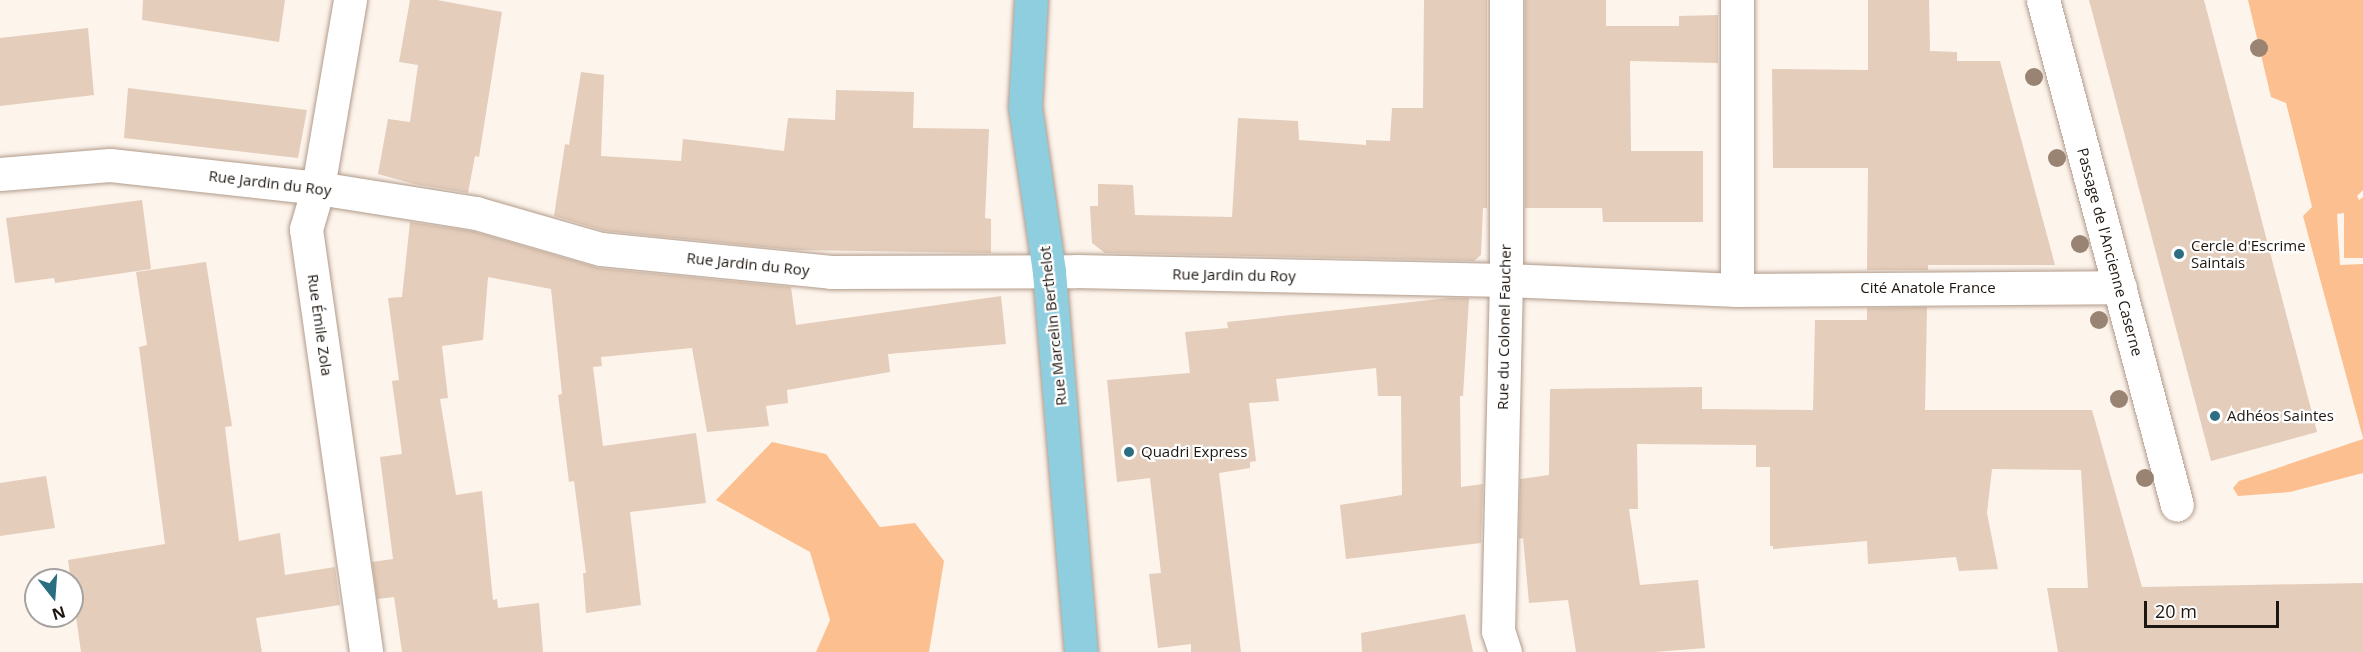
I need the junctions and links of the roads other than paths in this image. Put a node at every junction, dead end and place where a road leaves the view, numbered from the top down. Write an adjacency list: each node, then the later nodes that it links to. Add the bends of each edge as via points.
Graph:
1 (350, 0): 7 (street, Rue Émile Zola)
2 (1031, 0): 8 (main road, Rue Marcelin Berthelot, via 1025,107)
3 (1506, 0): 9 (street, Rue du Colonel Faucher)
4 (1737, 0): 11 (street)
5 (2043, 0): 10 (street, Passage de l'Ancienne Caserne)
6 (0, 174): 7 (street, Rue Jardin du Roy, via 110,165)
7 (318, 188): 8 (street, Rue Jardin du Roy, via 476,213 602,249 831,272); 13 (street, Rue Émile Zola, via 306,229)
8 (1049, 272): 9 (street, Rue Jardin du Roy); 14 (main road, Rue Marcelin Berthelot)
9 (1506, 280): 11 (street, Cité Anatole France); 15 (street, Rue du Colonel Faucher, via 1498,630)
10 (2120, 287): 11 (street, Cité Anatole France); 12 (street, Passage de l'Ancienne Caserne)
11 (1737, 290)
12 (2177, 505)
13 (366, 652)
14 (1082, 652)
15 (1505, 652)

